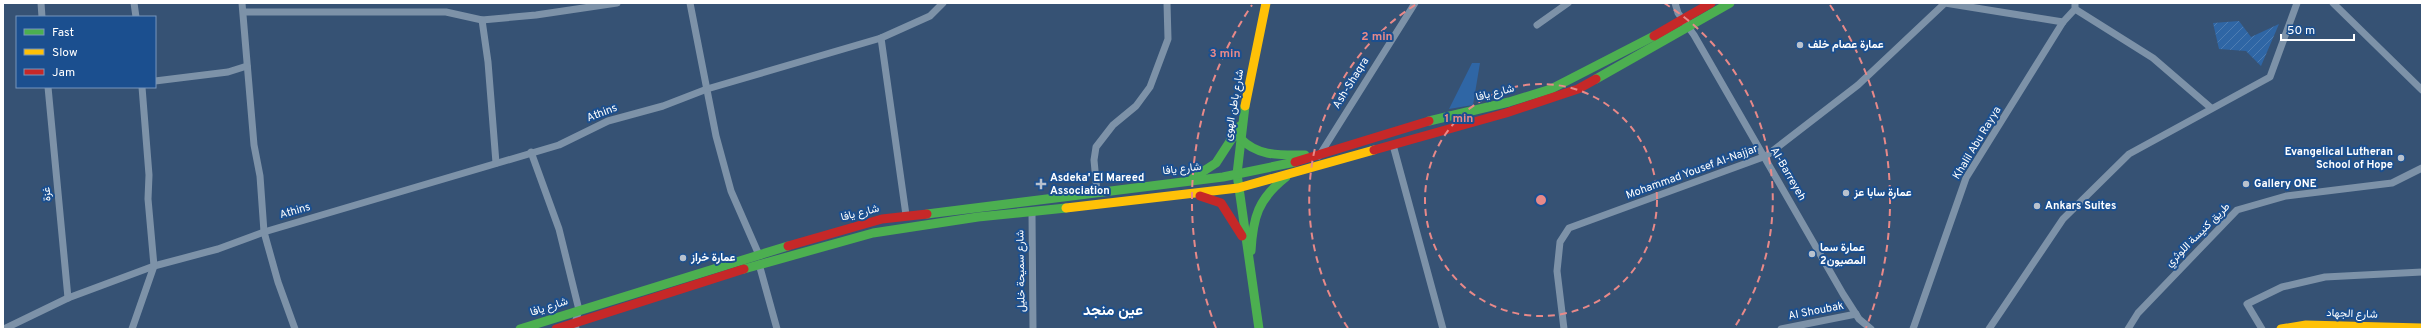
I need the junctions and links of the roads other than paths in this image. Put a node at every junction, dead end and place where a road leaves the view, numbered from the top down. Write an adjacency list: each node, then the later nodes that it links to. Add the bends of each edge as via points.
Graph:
1 (40, 3): 21 (street)
2 (134, 3): 22 (street)
3 (242, 3): 19 (street)
4 (374, 3): 20 (street)
5 (617, 3): 23 (street)
6 (690, 3): 33 (street)
7 (943, 3): 28 (street, Athins, via 930,16)
8 (1167, 3): 48 (street, via 1168,39 1150,87 1136,106 1113,125 1096,147 1094,160)
9 (1266, 3): 36 (main road, شارع باطن الهوى)
10 (1415, 3): 40 (street, Ash-Shaqra)
11 (1568, 3): 26 (street)
12 (1675, 3): 24 (street, Al-Barreyeh)
13 (1711, 3): 24 (main road, شارع يافا)
14 (1730, 3): 27 (main road, شارع يافا)
15 (1945, 3): 25 (street); 41 (street, Mohammad Yousef Al-Najjar, via 1858,85)
16 (2297, 3): 35 (street, via 2270,77)
17 (2333, 3): 34 (street)
18 (2075, 6): 25 (street, Khalil Abu Rayya); 35 (street, via 2153,58)
19 (245, 12): 20 (street); 29 (street)
20 (374, 12): 23 (street, via 446,12)
21 (42, 16)
22 (136, 16)
23 (482, 20): 42 (street)
24 (1683, 20): 27 (street, Al-Barreyeh); 40 (main road, شارع يافا, via 1551,89 1426,122)
25 (2063, 22): 76 (street, Khalil Abu Rayya, via 1966,178)
26 (1537, 25)
27 (1690, 27): 38 (main road, شارع يافا, via 1578,89); 41 (street, Al-Barreyeh)
28 (881, 38): 33 (street, Athins); 51 (street)
29 (247, 66): 30 (street, via 228,72); 52 (street)
30 (156, 81)
31 (48, 88): 59 (street, غزة)
32 (142, 88): 56 (street)
33 (707, 89): 39 (street, Athins, via 663,106 608,121 559,145); 54 (street, via 716,136 731,191)
34 (2422, 90)
35 (2211, 108): 77 (street, via 2130,154 2063,219)
36 (1242, 122): 37 (main road, شارع باطن الهوى); 46 (main road, via 1216,164)
37 (1240, 138): 40 (main road, via 1252,150 1259,152); 45 (main road, شارع باطن الهوى)
38 (1394, 145): 44 (main road, شارع يافا); 72 (street)
39 (531, 152): 42 (street, Athins); 60 (street, via 559,228)
40 (1319, 156): 45 (main road, شارع يافا)
41 (1766, 156): 61 (street, Al-Barreyeh); 73 (street, Mohammad Yousef Al-Najjar, via 1570,228 1560,242 1557,271)
42 (496, 163): 52 (street, Athins)
43 (2422, 168): 78 (street, طريق كنيسة اللوثري, via 2392,183 2286,196 2237,210 2138,313)
44 (1292, 173): 47 (main road, شارع يافا); 58 (main road, via 1268,192 1257,209 1253,220)
45 (1237, 174): 46 (main road, شارع يافا); 47 (main road, شارع باطن الهوى)
46 (1185, 181): 48 (main road, شارع يافا)
47 (1238, 188): 49 (main road, شارع يافا); 53 (main road, شارع باطن الهوى)
48 (1097, 192): 51 (main road, شارع يافا)
49 (1192, 194): 50 (main road, شارع يافا); 53 (main road, via 1221,203)
50 (1032, 213): 55 (main road, شارع يافا, via 978,217 872,233); 70 (street, شارع سميحة خليل)
51 (906, 215): 54 (main road, شارع يافا, via 850,227)
52 (264, 232): 56 (street, Athins, via 218,249); 66 (street)
53 (1245, 241): 58 (main road, شارع باطن الهوى)
54 (759, 255): 60 (main road, شارع يافا)
55 (759, 264): 62 (main road, شارع يافا); 69 (street)
56 (154, 266): 59 (street, Athins); 65 (street)
57 (2422, 272): 79 (street, via 2325,277 2282,288 2247,304)
58 (1250, 276): 71 (main road)
59 (68, 298): 64 (street, Athins)
60 (579, 310): 62 (street); 67 (main road, شارع يافا)
61 (1856, 314): 74 (street, Al Shoubak); 75 (street, Al-Barreyeh)
62 (575, 326): 68 (main road, شارع يافا)
63 (2422, 328): 80 (main road, شارع الجهاد, via 2306,325)
64 (4, 329)
65 (132, 329)
66 (295, 329)
67 (520, 329)
68 (556, 329)
69 (777, 329)
70 (1033, 329)
71 (1260, 329)
72 (1443, 329)
73 (1564, 329)
74 (1781, 329)
75 (1871, 329)
76 (1913, 329)
77 (1988, 329)
78 (2128, 329)
79 (2262, 329)
80 (2281, 329)

